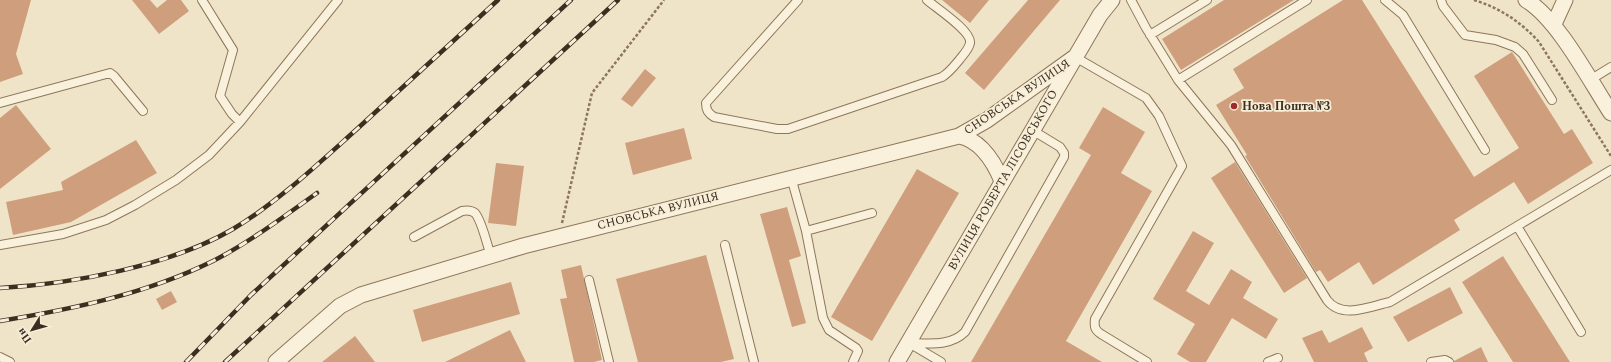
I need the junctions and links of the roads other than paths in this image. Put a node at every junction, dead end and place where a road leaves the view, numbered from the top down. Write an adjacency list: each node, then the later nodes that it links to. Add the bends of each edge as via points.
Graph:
1 (202, 0): 23 (lane, via 233,50 220,96)
2 (338, 0): 23 (lane)
3 (798, 0): 4 (lane, via 706,103 706,109 714,117 788,129 942,76 967,50 969,37)
4 (927, 0)
5 (1112, 0): 15 (street, ВУЛИЦЯ РОБЕРТА ЛІСОВСЬКОГО, via 1100,15)
6 (1131, 0): 14 (lane)
7 (1207, 0): 14 (lane)
8 (1307, 0): 17 (lane)
9 (1385, 0): 26 (lane, via 1403,15)
10 (1441, 0): 19 (lane, via 1466,35 1508,43 1523,54)
11 (1526, 0): 13 (street)
12 (1565, 0): 13 (street)
13 (1554, 24): 18 (street)
14 (1150, 35): 17 (lane)
15 (1075, 58): 24 (street, ВУЛИЦЯ РОБЕРТА ЛІСОВСЬКОГО); 25 (street, СНОВСЬКА ВУЛИЦЯ, via 987,120); 49 (lane, via 1146,98 1158,116 1182,166 1095,319 1096,330)
16 (1611, 67): 18 (lane)
17 (1178, 80): 31 (lane, via 1231,145 1327,300 1335,308 1354,311 1390,302)
18 (1590, 80): 22 (street)
19 (1552, 100)
20 (0, 102): 21 (lane, via 110,73)
21 (143, 112)
22 (1611, 113)
23 (240, 122): 34 (lane, via 209,155 176,180 106,220 63,234)
24 (1032, 130): 29 (street, ВУЛИЦЯ РОБЕРТА ЛІСОВСЬКОГО); 39 (lane, via 1060,147 1064,157 965,332 948,342)
25 (959, 136): 28 (street, СНОВСЬКА ВУЛИЦЯ); 29 (street, СНОВСЬКА ВУЛИЦЯ, via 968,138 980,148 994,163)
26 (1485, 150)
27 (1611, 170): 31 (lane)
28 (791, 177): 32 (lane); 36 (street, СНОВСЬКА ВУЛИЦЯ)
29 (1002, 181): 39 (street, ВУЛИЦЯ РОБЕРТА ЛІСОВСЬКОГО)
30 (872, 213): 32 (lane)
31 (1517, 226): 38 (lane)
32 (806, 231): 46 (lane, via 823,318 829,330 858,351)
33 (414, 237): 36 (lane, via 462,211 469,210 479,221)
34 (0, 245)
35 (725, 245): 45 (lane)
36 (491, 256): 43 (street, СНОВСЬКА ВУЛИЦЯ, via 361,294 340,306)
37 (589, 280): 44 (lane)
38 (1581, 332)
39 (908, 343): 47 (street, ВУЛИЦЯ РОБЕРТА ЛІСОВСЬКОГО); 48 (lane)
40 (0, 357): 42 (lane)
41 (1278, 358): 50 (lane)
42 (10, 362)
43 (276, 362)
44 (609, 362)
45 (754, 362)
46 (852, 362)
47 (897, 362)
48 (941, 362)
49 (1147, 362)
50 (1268, 362)
51 (1431, 362): 52 (lane)
52 (1449, 362)

